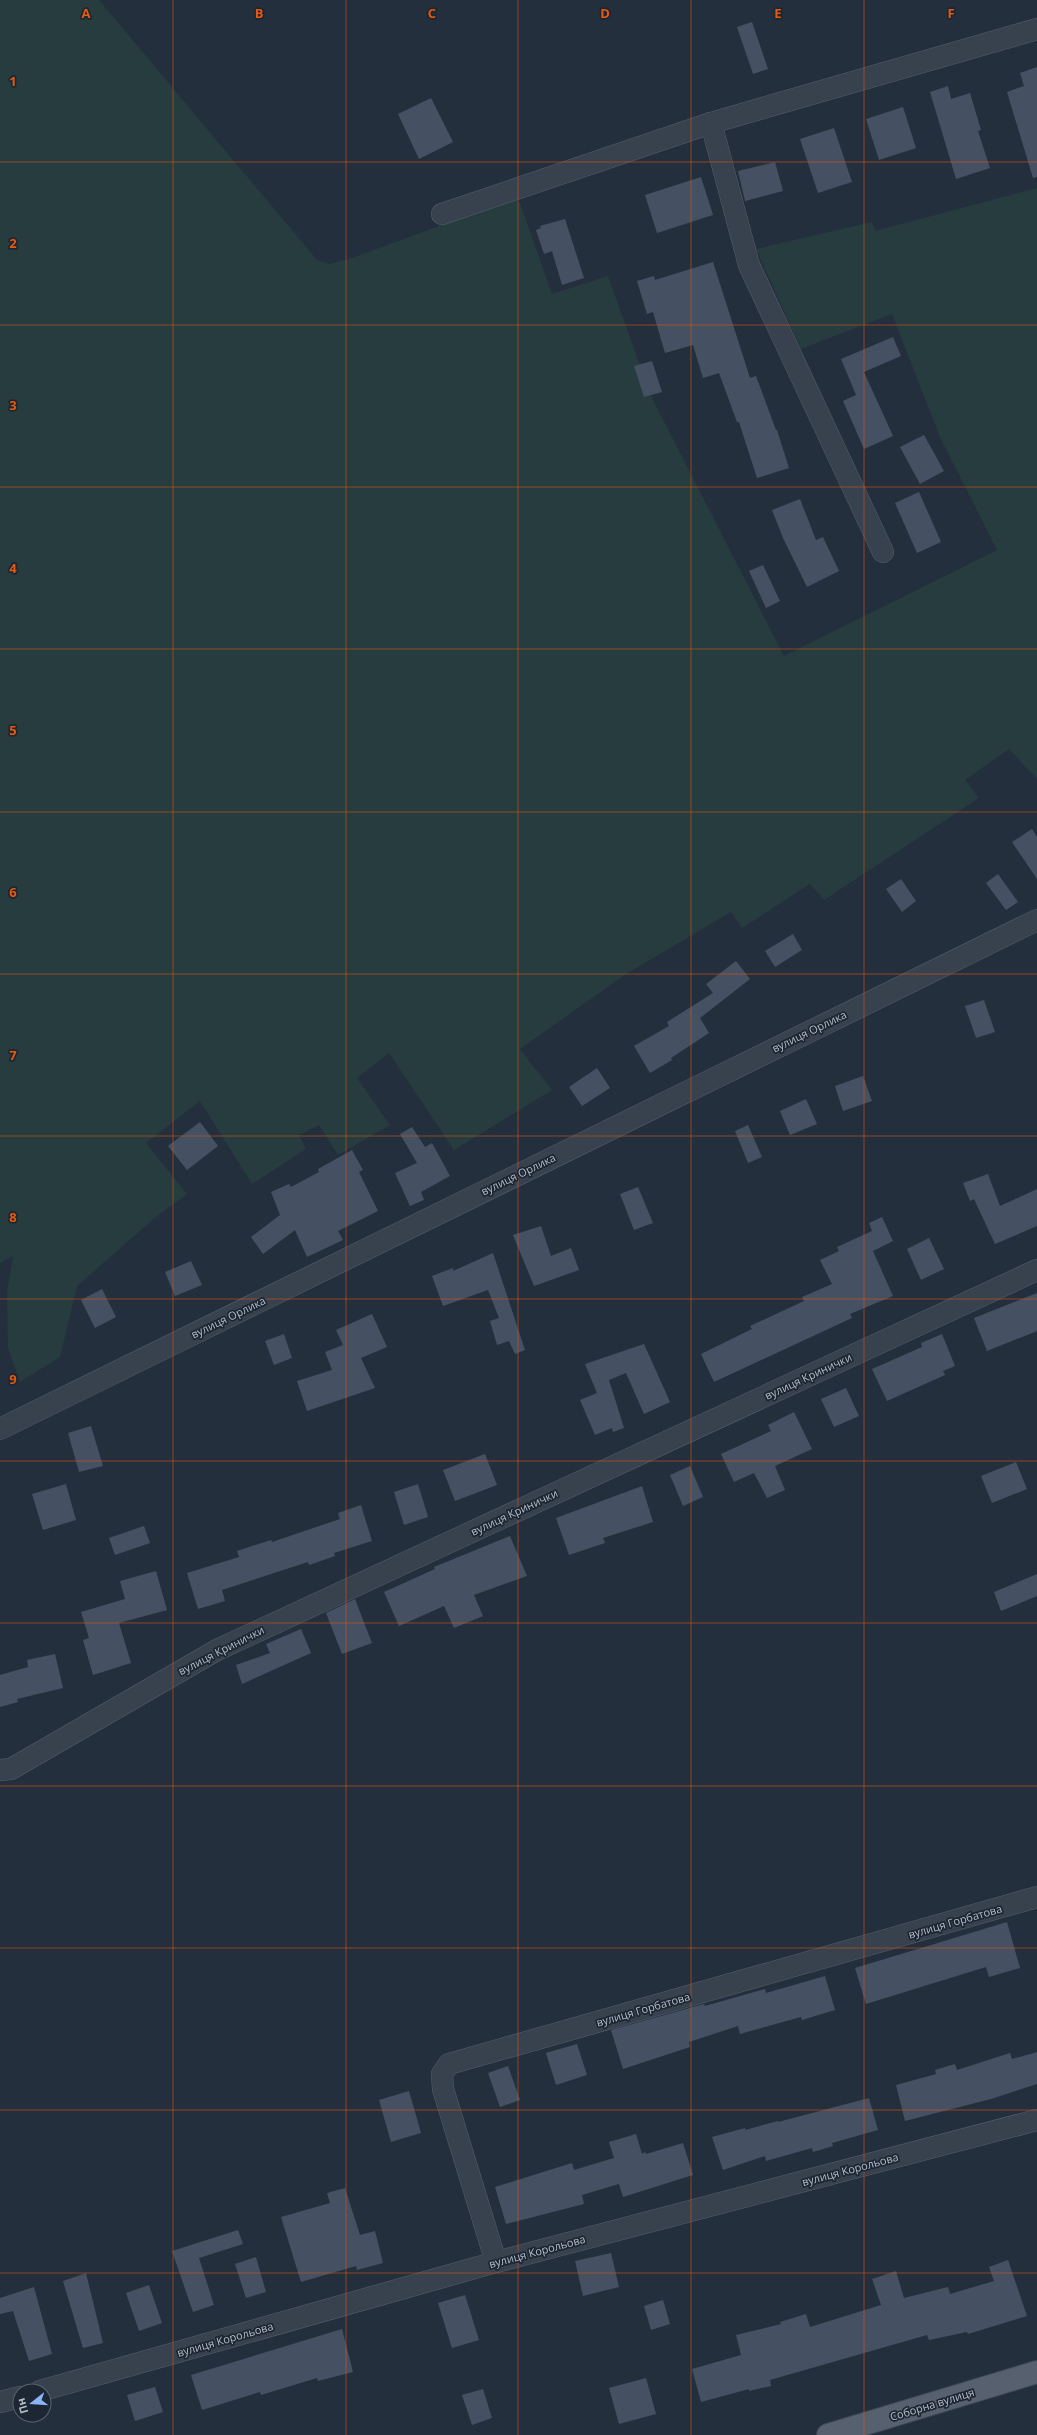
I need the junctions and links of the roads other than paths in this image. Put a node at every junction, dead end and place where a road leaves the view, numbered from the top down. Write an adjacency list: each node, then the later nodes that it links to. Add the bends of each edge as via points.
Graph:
1 (1037, 29): 2 (street)
2 (711, 123): 3 (street); 4 (street, via 749,265)
3 (442, 214)
4 (882, 552)
5 (1037, 920): 7 (street, вулиця Орлика)
6 (1037, 1270): 8 (street, вулиця Кринички, via 217,1650 11,1769)
7 (0, 1429)
8 (0, 1770)
9 (1037, 1897): 11 (street, вулиця Горбатова, via 449,2064 442,2074 443,2090)
10 (1037, 2120): 11 (street, вулиця Корольова)
11 (496, 2262): 13 (street, вулиця Корольова)
12 (1037, 2372): 16 (main road, Соборна вулиця)
13 (52, 2388)
14 (12, 2398): 15 (street)
15 (0, 2402)
16 (828, 2435)

